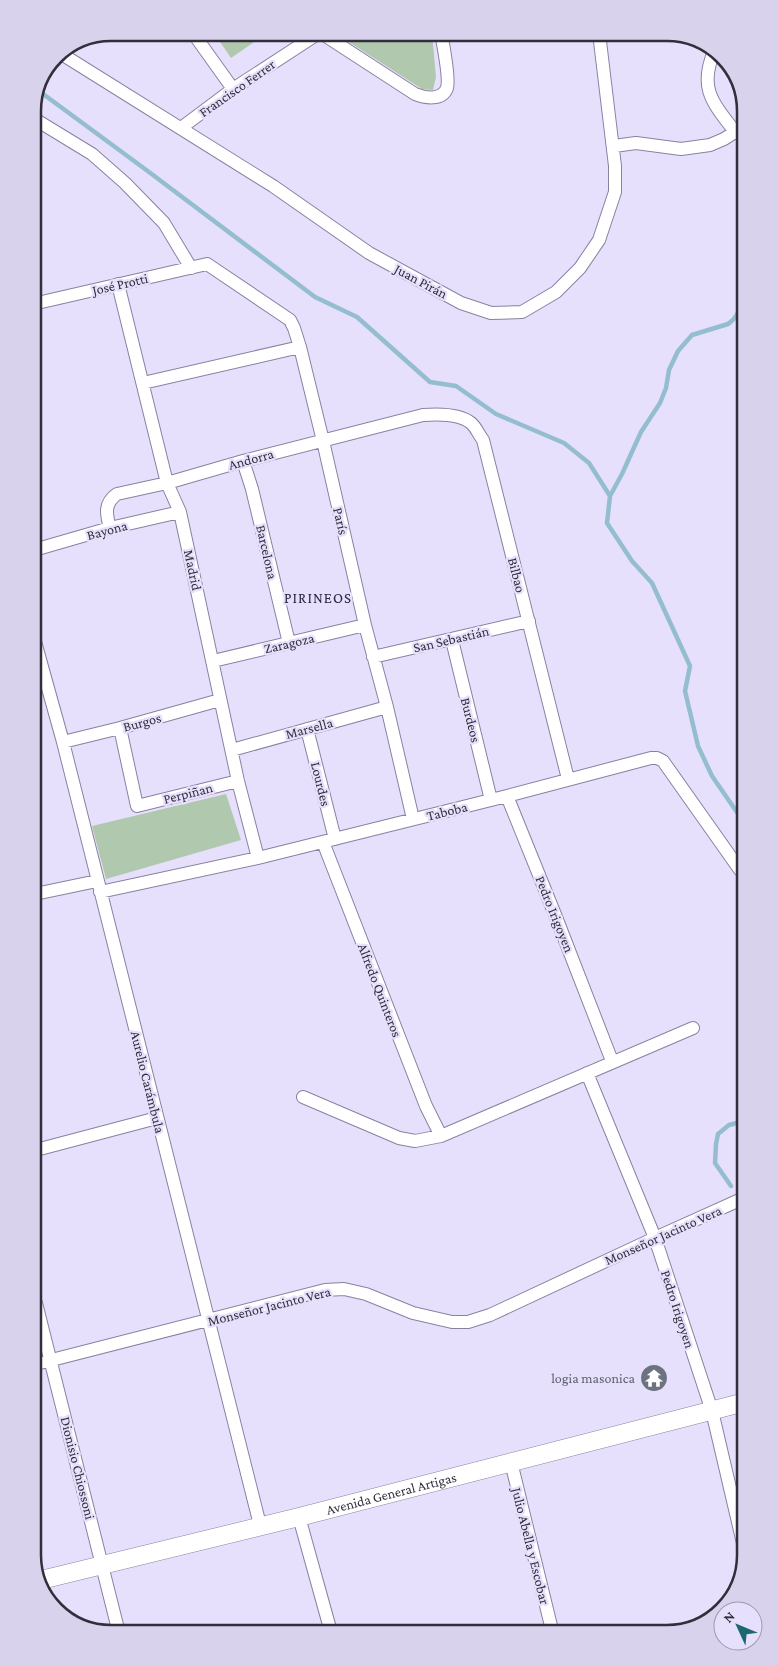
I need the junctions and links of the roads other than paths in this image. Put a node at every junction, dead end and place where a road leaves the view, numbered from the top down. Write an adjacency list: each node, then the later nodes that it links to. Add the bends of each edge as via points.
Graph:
1 (199, 41): 8 (street)
2 (308, 41): 8 (street, Francisco Ferrer)
3 (333, 41): 4 (street, via 423,98 442,94 446,88 448,80)
4 (442, 41)
5 (600, 41): 13 (street, Juan Pirán)
6 (67, 57): 10 (street, Juan Pirán)
7 (712, 58): 11 (street, via 708,66 709,94 722,116)
8 (233, 89): 10 (street, Francisco Ferrer)
9 (41, 123): 15 (street, via 92,154 125,182 164,223)
10 (180, 128): 13 (street, Juan Pirán, via 274,186 369,253 461,303 491,313 522,312 556,292 580,268 599,240 615,192)
11 (737, 129)
12 (737, 131): 13 (street, via 710,145 681,149 636,143)
13 (614, 146)
14 (207, 264): 15 (street, José Protti); 18 (street, París, via 290,320)
15 (191, 268): 16 (street, José Protti)
16 (118, 284): 17 (street, José Protti); 19 (street, Madrid)
17 (41, 302)
18 (300, 347): 19 (street); 21 (street, París)
19 (143, 383): 23 (street, Madrid)
20 (422, 415): 21 (street, Andorra); 27 (street, Bilbao, via 454,416 470,422 483,440)
21 (323, 441): 22 (street, Andorra); 28 (street, París)
22 (243, 461): 23 (street, Andorra); 30 (street, Barcelona)
23 (167, 482): 24 (street, Madrid); 25 (street, Andorra, via 110,498 107,515)
24 (180, 512): 25 (street, Bayona); 32 (street, Madrid)
25 (110, 528): 26 (street, Bayona)
26 (41, 548)
27 (529, 621): 29 (street, San Sebastián); 40 (street, Bilbao)
28 (365, 625): 30 (street, Zaragoza); 31 (street, París)
29 (452, 640): 31 (street, San Sebastián); 43 (street, Burdeos)
30 (289, 643): 32 (street, Zaragoza)
31 (373, 657): 35 (street, París)
32 (213, 661): 34 (street, Madrid)
33 (41, 663): 38 (street, Aurelio Carámbula)
34 (220, 700): 36 (street, Burgos); 39 (street, Madrid)
35 (387, 707): 37 (street, Marsella); 44 (street, París)
36 (120, 728): 38 (street, Burgos); 41 (street, Perpiñan, via 137,806)
37 (307, 729): 39 (street, Marsella); 45 (street, Lourdes)
38 (63, 742): 48 (street, Aurelio Carámbula)
39 (232, 750): 41 (street, Madrid)
40 (568, 779): 42 (street, Taboba); 47 (street, Taboba, via 651,758 663,761)
41 (238, 781): 46 (street, Madrid)
42 (506, 796): 43 (street, Taboba); 51 (street, Pedro Irigoyen)
43 (491, 800): 44 (street, Taboba)
44 (413, 820): 45 (street, Taboba)
45 (329, 841): 46 (street, Taboba); 55 (street, Alfredo Quinteros, via 426,1106)
46 (258, 858): 48 (street, Taboba)
47 (737, 866)
48 (99, 886): 49 (street, Taboba); 54 (street, Aurelio Carámbula)
49 (41, 893)
50 (693, 1028): 51 (street)
51 (612, 1061): 52 (street)
52 (587, 1073): 55 (street); 58 (street, Pedro Irigoyen)
53 (303, 1096): 55 (street, via 399,1138 415,1140)
54 (157, 1118): 56 (street); 59 (street, Aurelio Carámbula)
55 (441, 1136)
56 (41, 1149)
57 (737, 1201): 58 (street, Monseñor Jacinto Vera)
58 (655, 1238): 59 (street, Monseñor Jacinto Vera, via 490,1315 468,1322 452,1322 413,1313 366,1294 344,1289 325,1290); 64 (street, Pedro Irigoyen)
59 (210, 1320): 61 (street, Monseñor Jacinto Vera); 68 (street, Aurelio Carámbula)
60 (41, 1323): 61 (street, Dionisio Chiossoni)
61 (50, 1360): 62 (street, Monseñor Jacinto Vera); 69 (street, Dionisio Chiossoni)
62 (41, 1363)
63 (737, 1404): 64 (main road, Avenida General Artigas)
64 (712, 1411): 65 (main road, Avenida General Artigas); 66 (street, Pedro Irigoyen)
65 (511, 1462): 67 (main road, Avenida General Artigas); 73 (street, Julio Abella y Escobar)
66 (737, 1515)
67 (299, 1517): 68 (main road, Avenida General Artigas); 72 (street)
68 (260, 1526): 69 (main road, Avenida General Artigas)
69 (102, 1564): 70 (main road, Avenida General Artigas); 71 (street, Dionisio Chiossoni)
70 (45, 1579)
71 (118, 1625)
72 (329, 1625)
73 (551, 1625)

